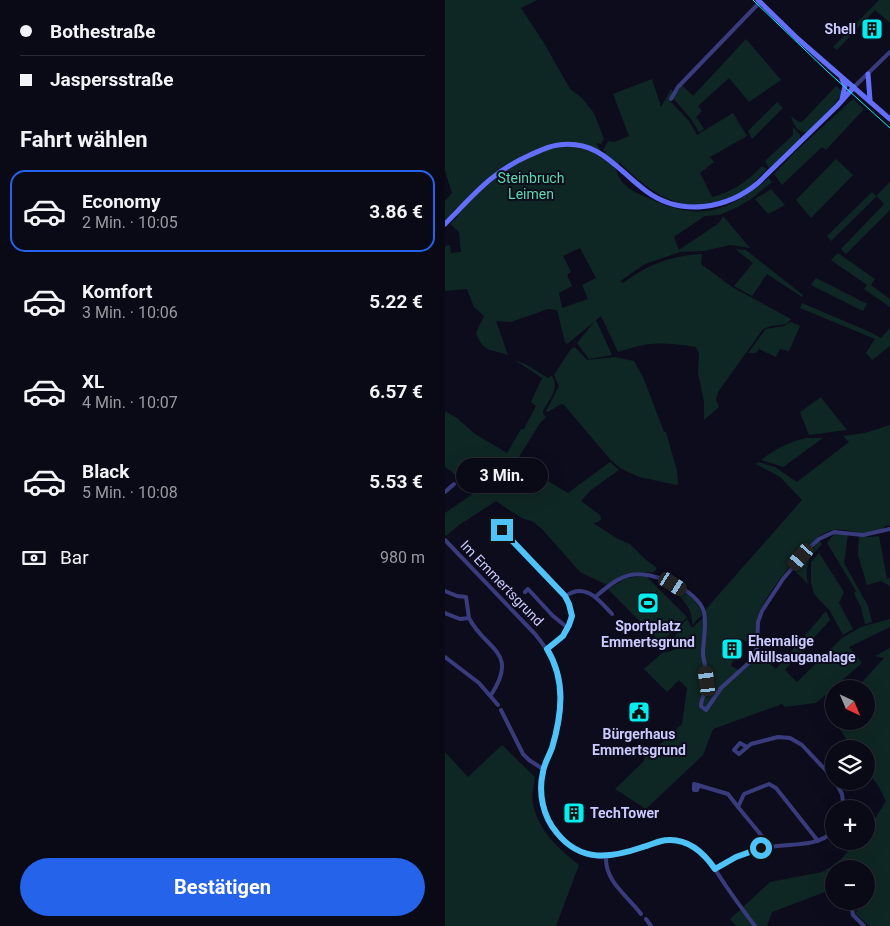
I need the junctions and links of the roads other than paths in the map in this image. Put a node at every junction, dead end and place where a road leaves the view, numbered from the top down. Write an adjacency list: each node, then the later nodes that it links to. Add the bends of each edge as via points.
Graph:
1 (759, 1): 4 (main road); 6 (street, via 678,87)
2 (890, 52): 3 (street)
3 (868, 74): 5 (street); 7 (main road)
4 (841, 76): 5 (main road); 8 (main road, via 845,86)
5 (854, 87): 7 (main road); 8 (main road)
6 (671, 99)
7 (870, 101): 9 (main road)
8 (841, 102): 10 (main road, via 765,176 748,191 729,201 707,206 667,202 649,194 598,151 578,145 563,145 531,154 504,169 484,184)
9 (890, 119)
10 (445, 224)
11 (454, 484): 12 (street)
12 (445, 492)
13 (492, 519): 18 (street)
14 (890, 529): 19 (street, via 863,535 834,532 809,548 762,611 752,660 721,688 706,710 701,706 707,681 703,654 705,620 697,600 660,578 637,574 617,580)
15 (445, 540): 24 (street, Im Emmertsgrund)
16 (445, 591): 22 (street, via 466,597)
17 (525, 592): 23 (street, via 528,589)
18 (565, 596): 19 (street, via 582,590); 23 (street, via 572,616)
19 (595, 597): 21 (street)
20 (445, 613): 22 (street, via 460,619)
21 (611, 614)
22 (469, 618): 26 (street, via 501,657 499,678)
23 (568, 628): 24 (street)
24 (547, 649): 30 (street, Im Emmertsgrund, via 558,673 561,697 553,743)
25 (445, 657): 26 (street)
26 (491, 695): 27 (street)
27 (498, 705)
28 (501, 710): 30 (street, via 523,754)
29 (747, 747): 31 (street, via 774,738 790,738 802,745)
30 (543, 769): 37 (street, Im Emmertsgrund, via 542,795 546,814 557,833 572,847)
31 (825, 769)
32 (699, 785): 33 (street, via 728,794)
33 (739, 807): 35 (street, via 746,793 773,785); 36 (street)
34 (825, 837): 35 (street)
35 (818, 841): 36 (street)
36 (770, 846): 38 (street, via 738,856)
37 (603, 857): 38 (street, via 673,840 694,848); 40 (street, via 611,878)
38 (715, 869): 43 (street)
39 (851, 910): 44 (street)
40 (641, 914)
41 (646, 919): 42 (street)
42 (651, 926)
43 (755, 926)
44 (864, 926)

